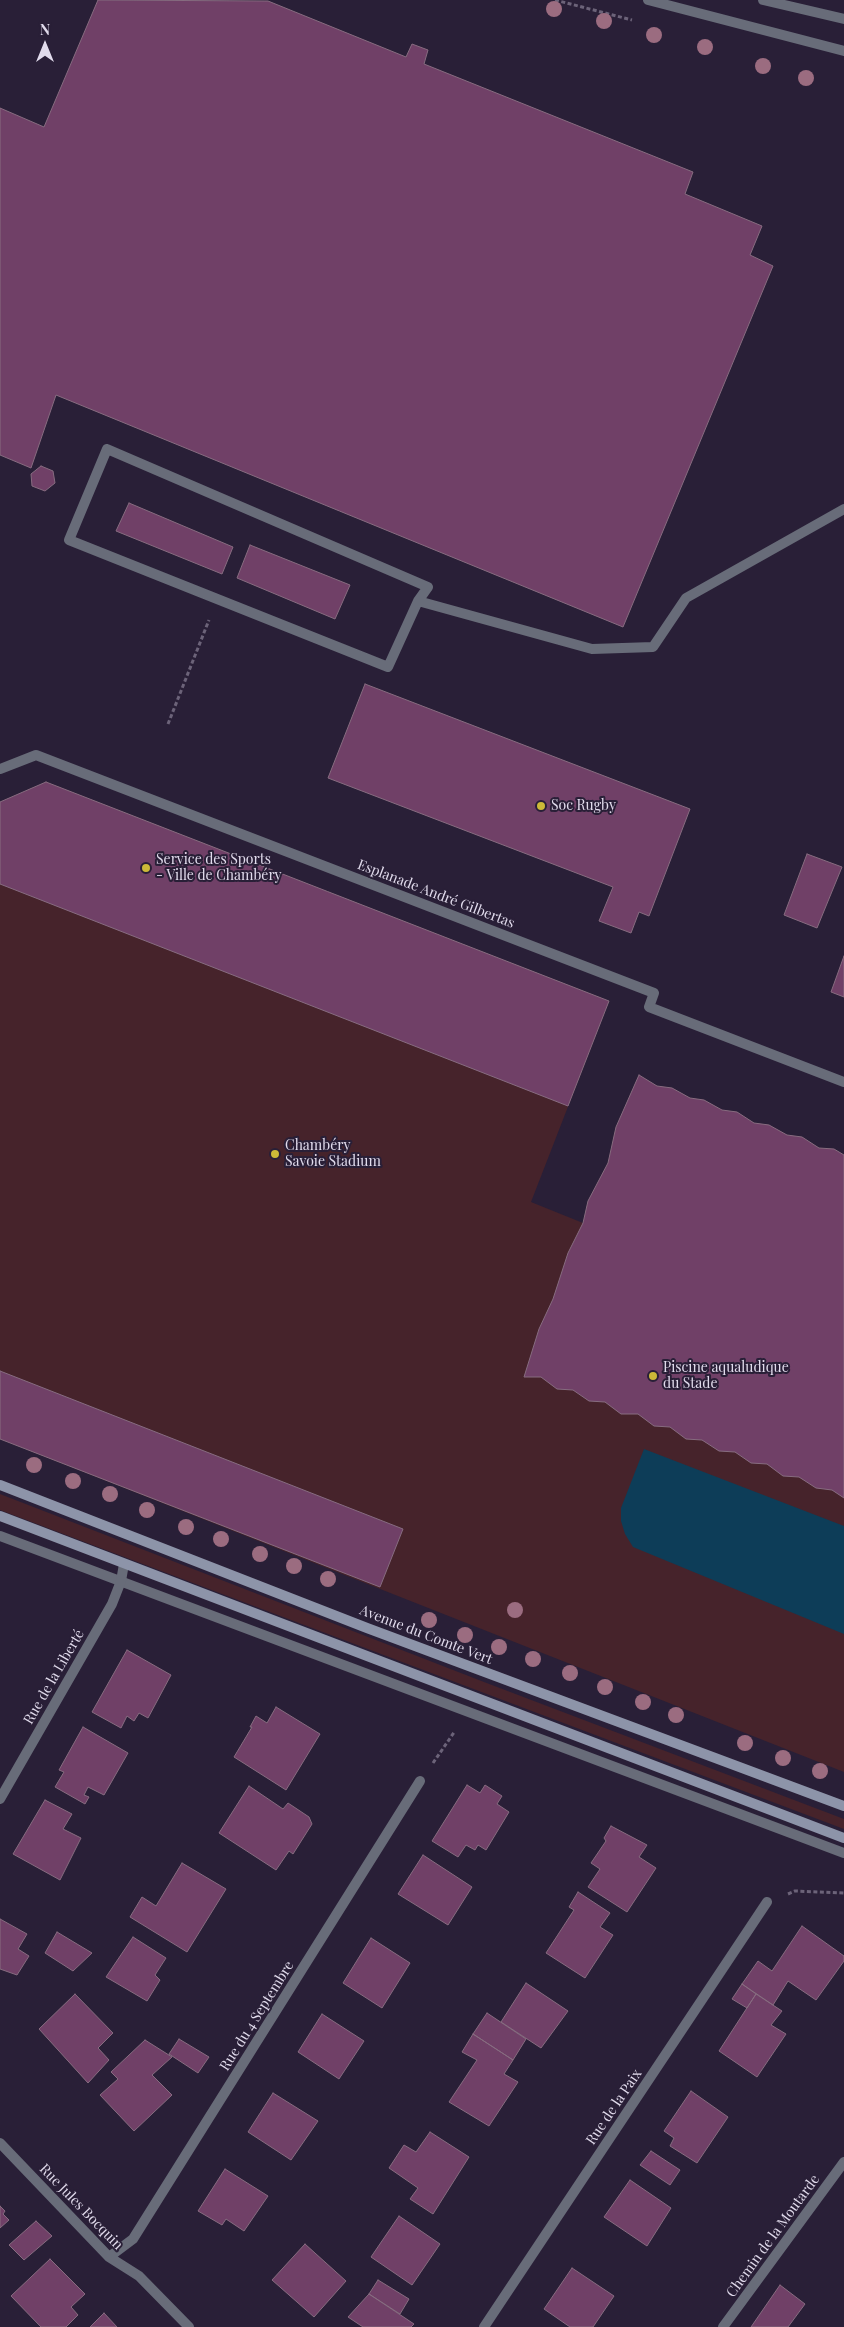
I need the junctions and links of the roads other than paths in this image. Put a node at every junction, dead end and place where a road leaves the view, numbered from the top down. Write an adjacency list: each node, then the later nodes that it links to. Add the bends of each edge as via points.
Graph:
1 (648, 0): 4 (street)
2 (766, 0): 3 (street)
3 (844, 19)
4 (844, 51)
5 (844, 508): 6 (street, via 686,598 653,647 592,649)
6 (418, 601): 6 (street, via 428,587 107,449 69,540 388,667)
7 (0, 769): 8 (street, Esplanade André Gilbertas, via 36,755 654,993 649,1007)
8 (844, 1082)
9 (0, 1485): 16 (main road, Avenue du Comte Vert, via 358,1624)
10 (0, 1516): 12 (main road)
11 (0, 1536): 13 (street)
12 (124, 1564): 13 (street, Rue de la Liberté); 17 (main road)
13 (121, 1581): 15 (street, Rue de la Liberté, via 112,1604); 18 (street)
14 (420, 1781): 22 (street, Rue du 4 Septembre, via 133,2239)
15 (0, 1799)
16 (844, 1806)
17 (844, 1838)
18 (844, 1852)
19 (767, 1902): 24 (street, Rue de la Paix)
20 (0, 2143): 22 (street, Rue Jules Bocquin)
21 (844, 2162): 25 (street, Chemin de la Moutarde)
22 (109, 2257): 23 (street, Rue Jules Bocquin, via 139,2276)
23 (189, 2327)
24 (484, 2327)
25 (724, 2327)

